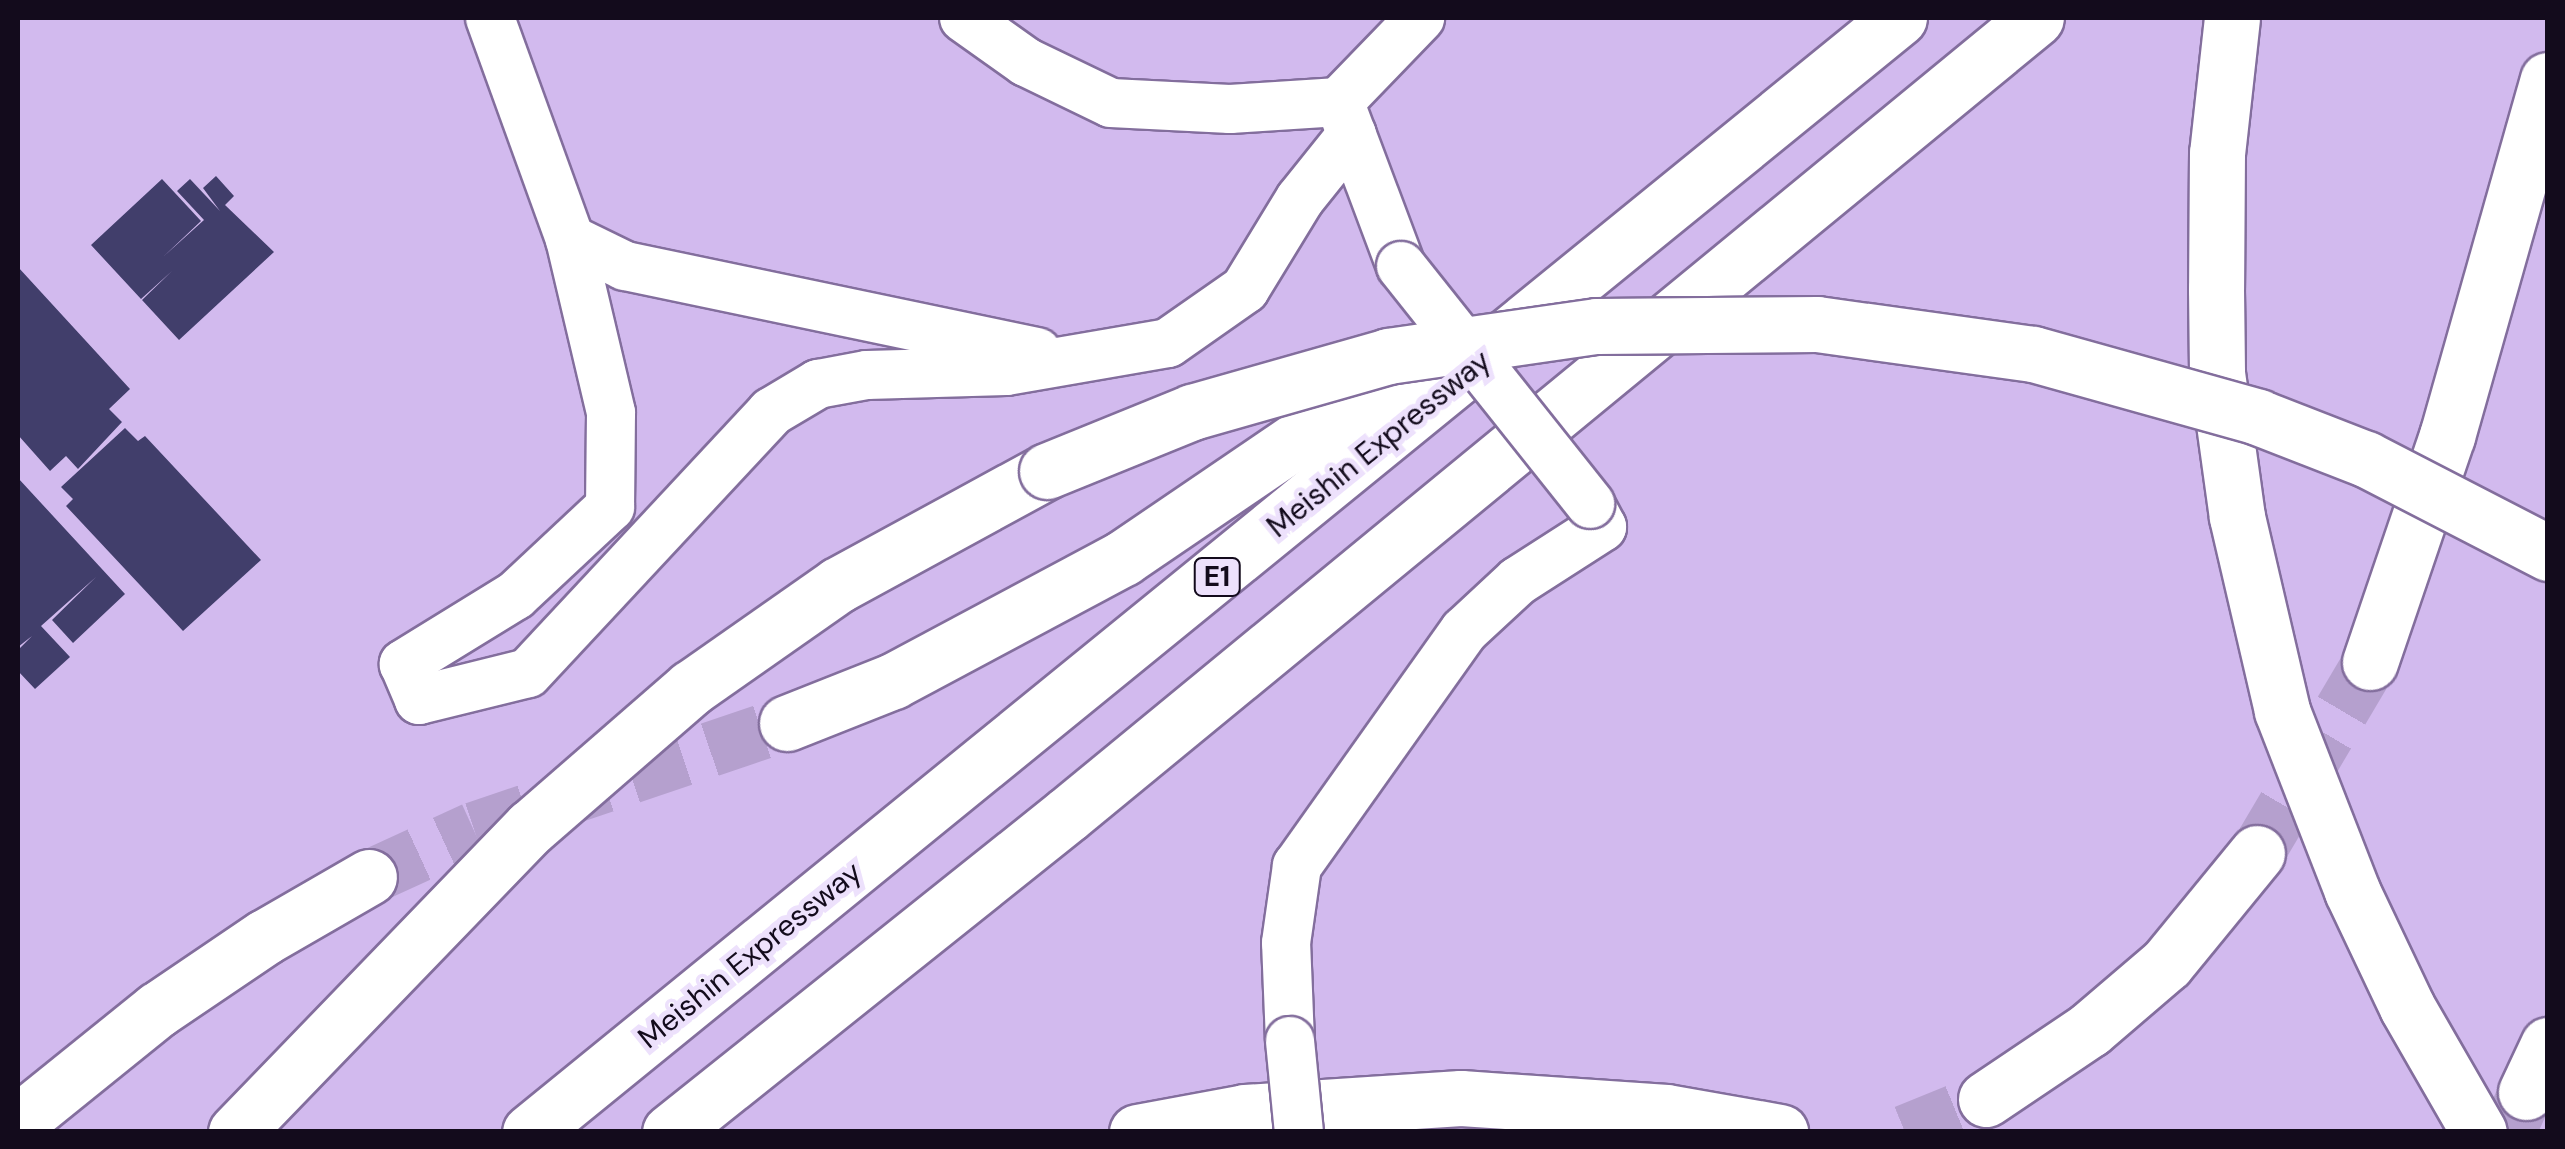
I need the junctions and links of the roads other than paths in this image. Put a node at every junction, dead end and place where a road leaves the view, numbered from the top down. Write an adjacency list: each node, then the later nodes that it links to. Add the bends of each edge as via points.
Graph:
1 (490, 18): 10 (street)
2 (964, 18): 9 (street, via 1026,62 1111,103)
3 (1420, 18): 9 (street)
4 (1862, 18): 14 (highway, via 1542,266 1238,484 1001,626 893,681)
5 (1899, 18): 22 (highway, Meishin Expressway / E1)
6 (2036, 18): 23 (highway, via 1068,814)
7 (2232, 18): 27 (highway, via 2217,153 2216,290 2217,373 2237,516 2282,711 2352,891)
8 (2548, 80): 13 (highway, via 2447,436)
9 (1346, 118): 11 (street, via 1245,289 1168,343); 25 (street, bridge, via 1400,266 1602,527 1518,582 1464,631 1298,866 1286,943)
10 (570, 239): 11 (street, via 625,266); 11 (street, via 611,413 610,507 516,596 404,664 418,700 528,673 771,412 818,384 868,375 1006,371)
11 (1070, 359)
12 (2548, 553): 17 (highway, bridge, via 2366,459 2258,417 2033,354 1817,324 1597,326 1388,356 1192,412 1046,471 913,541 763,634 611,755)
13 (2370, 662)
14 (787, 723)
15 (2258, 853): 18 (highway, via 2167,963 2090,1029)
16 (369, 877): 19 (highway, via 264,936)
17 (460, 899): 20 (highway, via 312,1026); 21 (highway)
18 (1986, 1100)
19 (34, 1106)
20 (204, 1132)
21 (236, 1132)
22 (530, 1132)
23 (670, 1132)
24 (1137, 1132): 26 (highway, via 1245,1112 1461,1098 1616,1106)
25 (1300, 1132)
26 (1780, 1132)
27 (2479, 1132)

